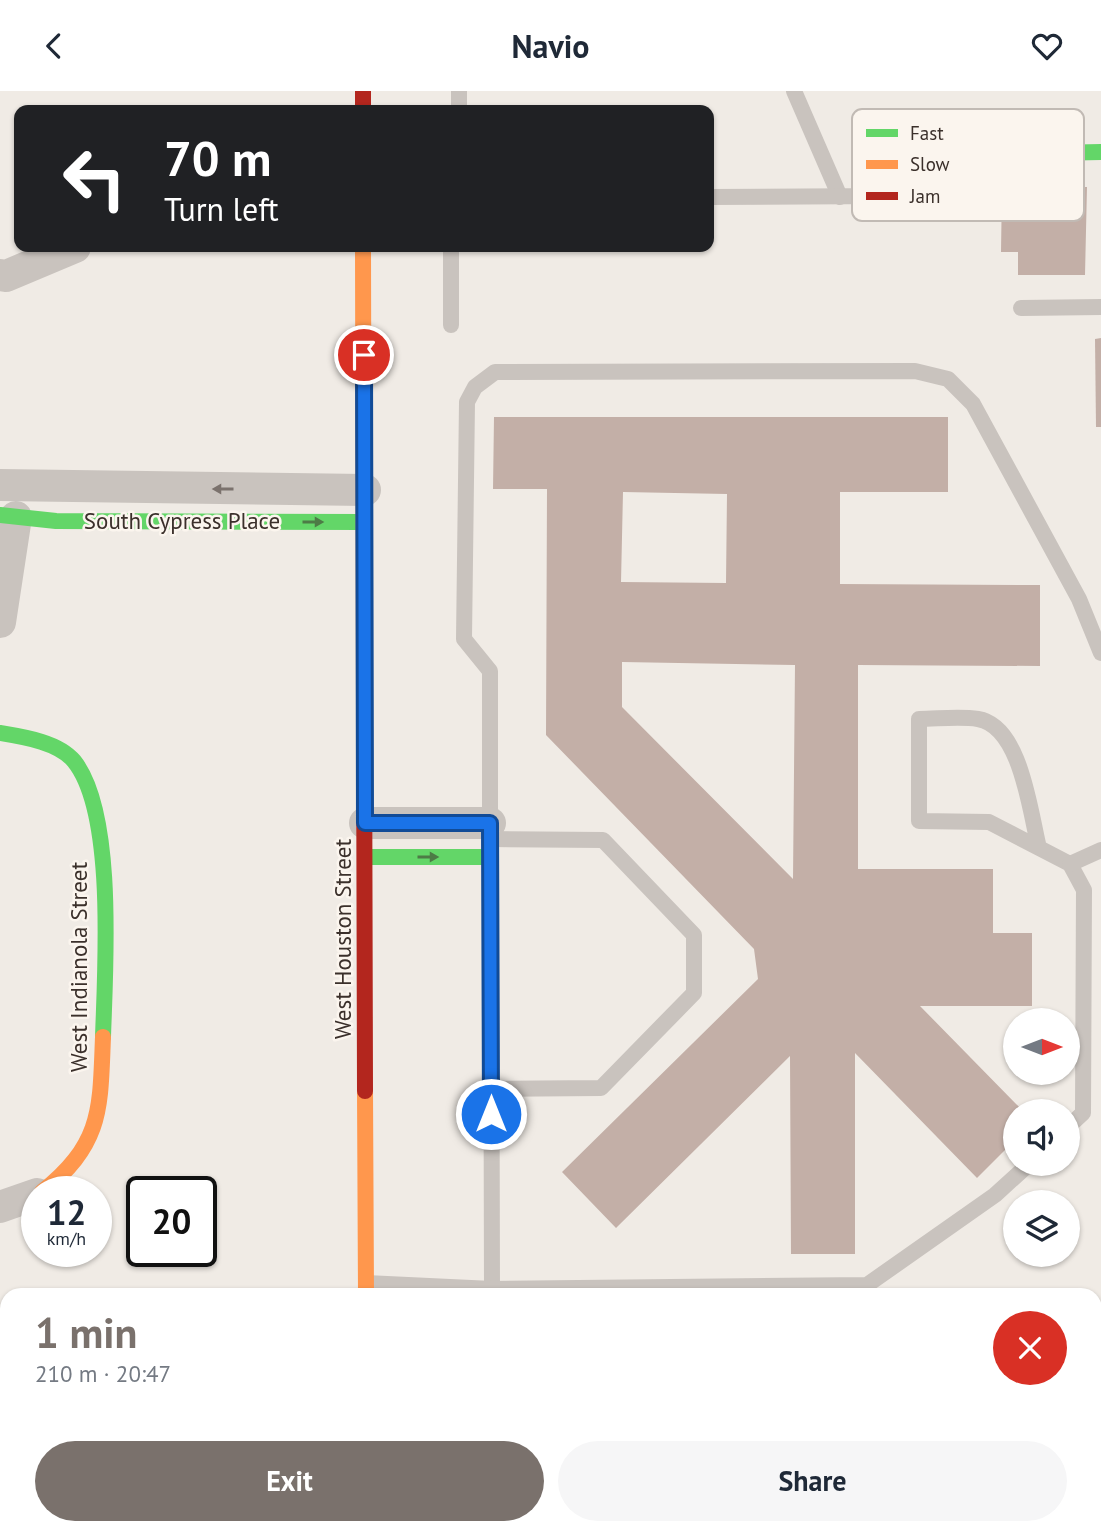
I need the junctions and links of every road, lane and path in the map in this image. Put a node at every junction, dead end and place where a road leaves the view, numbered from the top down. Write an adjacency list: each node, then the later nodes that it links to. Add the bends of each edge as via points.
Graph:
1 (794, 91): 3 (lane)
2 (714, 197): 3 (lane)
3 (839, 197): 4 (lane)
4 (852, 197)
5 (63, 252): 8 (street)
6 (363, 252): 13 (street, West Houston Street)
7 (451, 252): 11 (lane)
8 (0, 275)
9 (1101, 307): 10 (lane)
10 (1021, 308)
11 (450, 324)
12 (0, 485): 13 (street, South Cypress Place, one-way to 12)
13 (365, 490): 15 (street, West Houston Street)
14 (8, 516): 15 (street, South Cypress Place, one-way to 15); 16 (street)
15 (365, 522): 20 (street, West Houston Street)
16 (3, 585): 17 (street)
17 (0, 622)
18 (1101, 653): 21 (lane, via 1079,599 992,437 973,404 948,379 915,371 495,372 475,387 467,402 464,639 490,671)
19 (0, 733): 29 (street, West Indianola Street, via 30,738 75,762 96,808 104,866 99,1114 88,1145)
20 (365, 823): 21 (street); 24 (street, West Houston Street)
21 (491, 831): 25 (lane); 27 (lane, via 603,840 694,935 694,993 601,1088)
22 (1039, 848): 22 (lane, via 989,822 919,821 919,719 978,719 999,727 1013,747); 26 (lane)
23 (1101, 850): 26 (lane)
24 (365, 857): 25 (street, one-way to 25); 33 (street, West Houston Street)
25 (491, 857): 27 (lane)
26 (1070, 863): 28 (lane, via 1084,890)
27 (491, 1089): 34 (lane)
28 (1080, 1116)
29 (62, 1176)
30 (1016, 1176): 35 (lane, via 867,1285)
31 (21, 1200): 32 (street)
32 (0, 1207)
33 (366, 1288)
34 (492, 1288)
35 (847, 1288)

